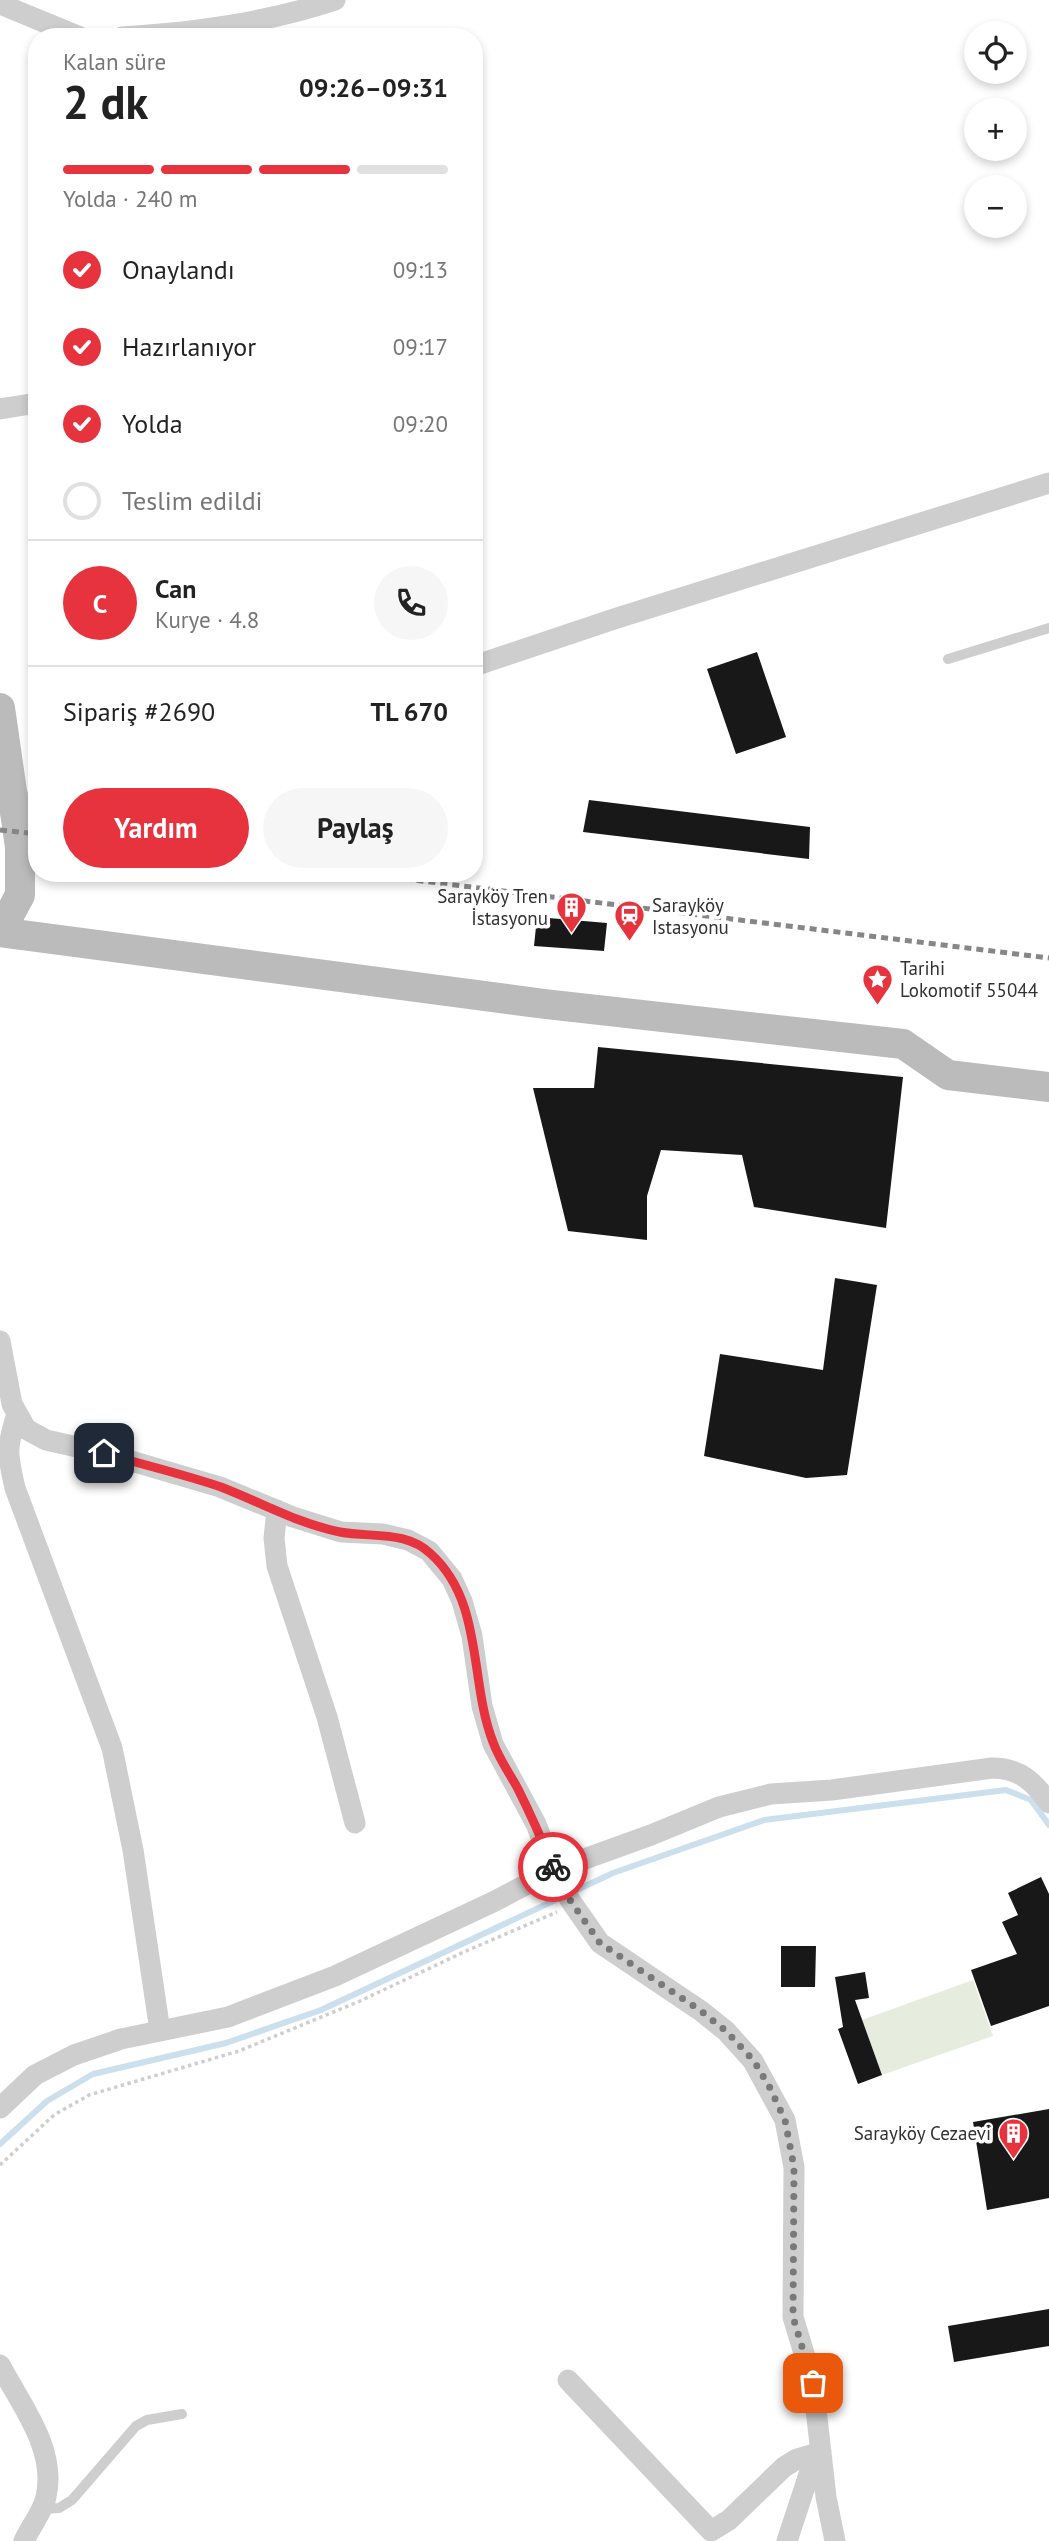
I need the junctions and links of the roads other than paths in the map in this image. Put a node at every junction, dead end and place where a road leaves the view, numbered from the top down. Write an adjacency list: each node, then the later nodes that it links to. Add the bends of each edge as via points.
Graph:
1 (335, 0): 4 (street, via 291,15)
2 (0, 4): 3 (street)
3 (57, 28)
4 (219, 28)
5 (28, 405): 6 (street)
6 (0, 409)
7 (1049, 483): 10 (street)
8 (1049, 628): 9 (lane)
9 (948, 659)
10 (483, 663)
11 (0, 708): 12 (street)
12 (17, 804): 13 (street, via 20,895)
13 (0, 932): 14 (street, via 545,1004 903,1044 948,1075)
14 (1049, 1087)
15 (0, 1341): 16 (street)
16 (17, 1414): 17 (street, via 26,1429 46,1440 220,1487); 21 (street, via 8,1458 112,1748 133,1850)
17 (277, 1510): 19 (street, via 277,1566 327,1717); 20 (street, via 341,1532 408,1540 440,1563 462,1601 493,1744 536,1824)
18 (1049, 1803): 20 (street, via 1029,1779 1002,1768 771,1794 719,1807)
19 (355, 1823)
20 (556, 1874): 21 (street, via 335,1976 228,2017); 26 (street, via 600,1943 701,2011 754,2061 785,2120 794,2167 793,2317 813,2383)
21 (160, 2031): 22 (street, via 97,2046 54,2064)
22 (0, 2108)
23 (0, 2365): 27 (street, via 42,2443 48,2480)
24 (568, 2380): 26 (street, via 711,2531 729,2520 784,2467)
25 (183, 2414): 27 (lane, via 140,2423 72,2500 59,2508)
26 (819, 2453): 29 (street); 30 (street)
27 (41, 2509): 28 (street)
28 (24, 2541)
29 (786, 2541)
30 (835, 2541)

